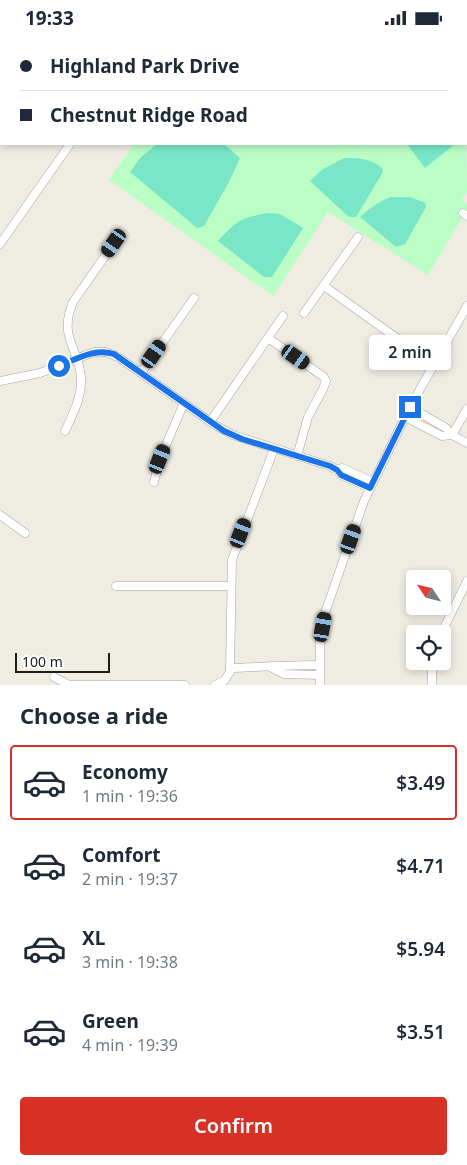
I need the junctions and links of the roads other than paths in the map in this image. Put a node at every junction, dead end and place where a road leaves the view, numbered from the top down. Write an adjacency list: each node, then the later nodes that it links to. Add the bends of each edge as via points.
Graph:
1 (69, 145): 4 (street)
2 (358, 237): 5 (street)
3 (114, 243): 11 (street, via 69,310 68,336)
4 (0, 244)
5 (324, 286): 8 (street); 12 (street)
6 (194, 297): 13 (street)
7 (467, 307): 12 (street)
8 (304, 313)
9 (283, 316): 10 (street)
10 (268, 338): 19 (street); 24 (street, via 326,381 308,417)
11 (76, 359): 13 (street, via 94,352 106,352); 14 (street, via 40,373); 20 (street, via 81,377 80,392)
12 (434, 364): 16 (street)
13 (141, 373): 15 (street)
14 (0, 381)
15 (184, 403): 19 (street); 25 (street, via 160,459)
16 (410, 407): 18 (street); 21 (street)
17 (467, 409): 21 (street)
18 (405, 417): 21 (street, via 442,436); 26 (street)
19 (210, 421): 23 (street, via 232,435)
20 (65, 431)
21 (452, 435): 22 (street)
22 (467, 443)
23 (274, 449): 24 (street); 31 (street, via 234,551)
24 (296, 456): 26 (street)
25 (154, 482)
26 (371, 485): 33 (street, via 325,613)
27 (0, 515): 28 (street)
28 (25, 533)
29 (467, 581): 32 (street)
30 (116, 586): 31 (street)
31 (230, 586): 35 (street)
32 (445, 625)
33 (319, 665): 34 (street); 37 (street)
34 (270, 667): 35 (street); 37 (street, via 284,674)
35 (230, 668): 40 (street, via 227,678)
36 (432, 670): 42 (street)
37 (319, 675): 41 (street)
38 (54, 677): 39 (street, via 69,685)
39 (185, 685)
40 (215, 685)
41 (320, 685)
42 (432, 685)

